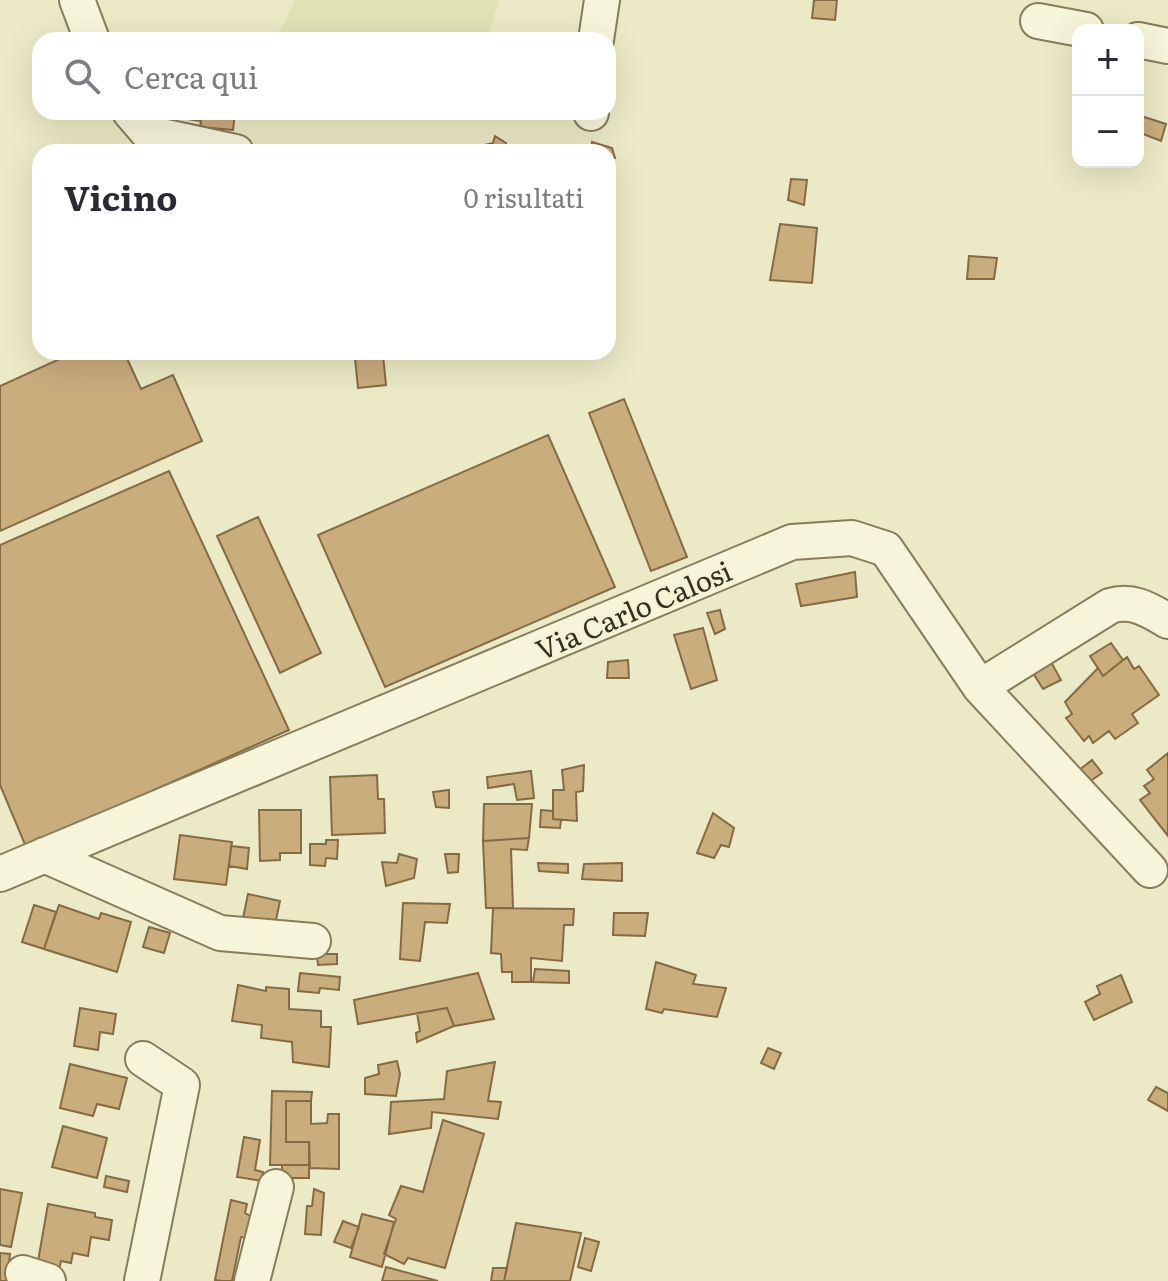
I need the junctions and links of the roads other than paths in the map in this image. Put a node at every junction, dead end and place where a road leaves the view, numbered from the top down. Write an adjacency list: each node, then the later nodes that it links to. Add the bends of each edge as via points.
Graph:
1 (77, 0): 5 (street)
2 (602, 0): 6 (street)
3 (1038, 21): 4 (street)
4 (1072, 27)
5 (89, 32)
6 (597, 32)
7 (1144, 41): 8 (street)
8 (1168, 46)
9 (137, 120): 10 (street, via 148,133)
10 (199, 144)
11 (1168, 621): 12 (street, via 1137,605 1110,606)
12 (980, 687): 13 (street, Via Carlo Calosi, via 886,549 852,538 792,542); 14 (street, Via Carlo Calosi)
13 (44, 855): 15 (street, Via Carlo Calosi); 16 (street, via 220,933)
14 (1150, 870)
15 (0, 874)
16 (313, 941)
17 (143, 1059): 19 (street, via 182,1085)
18 (276, 1187): 20 (street)
19 (142, 1281)
20 (252, 1281)

